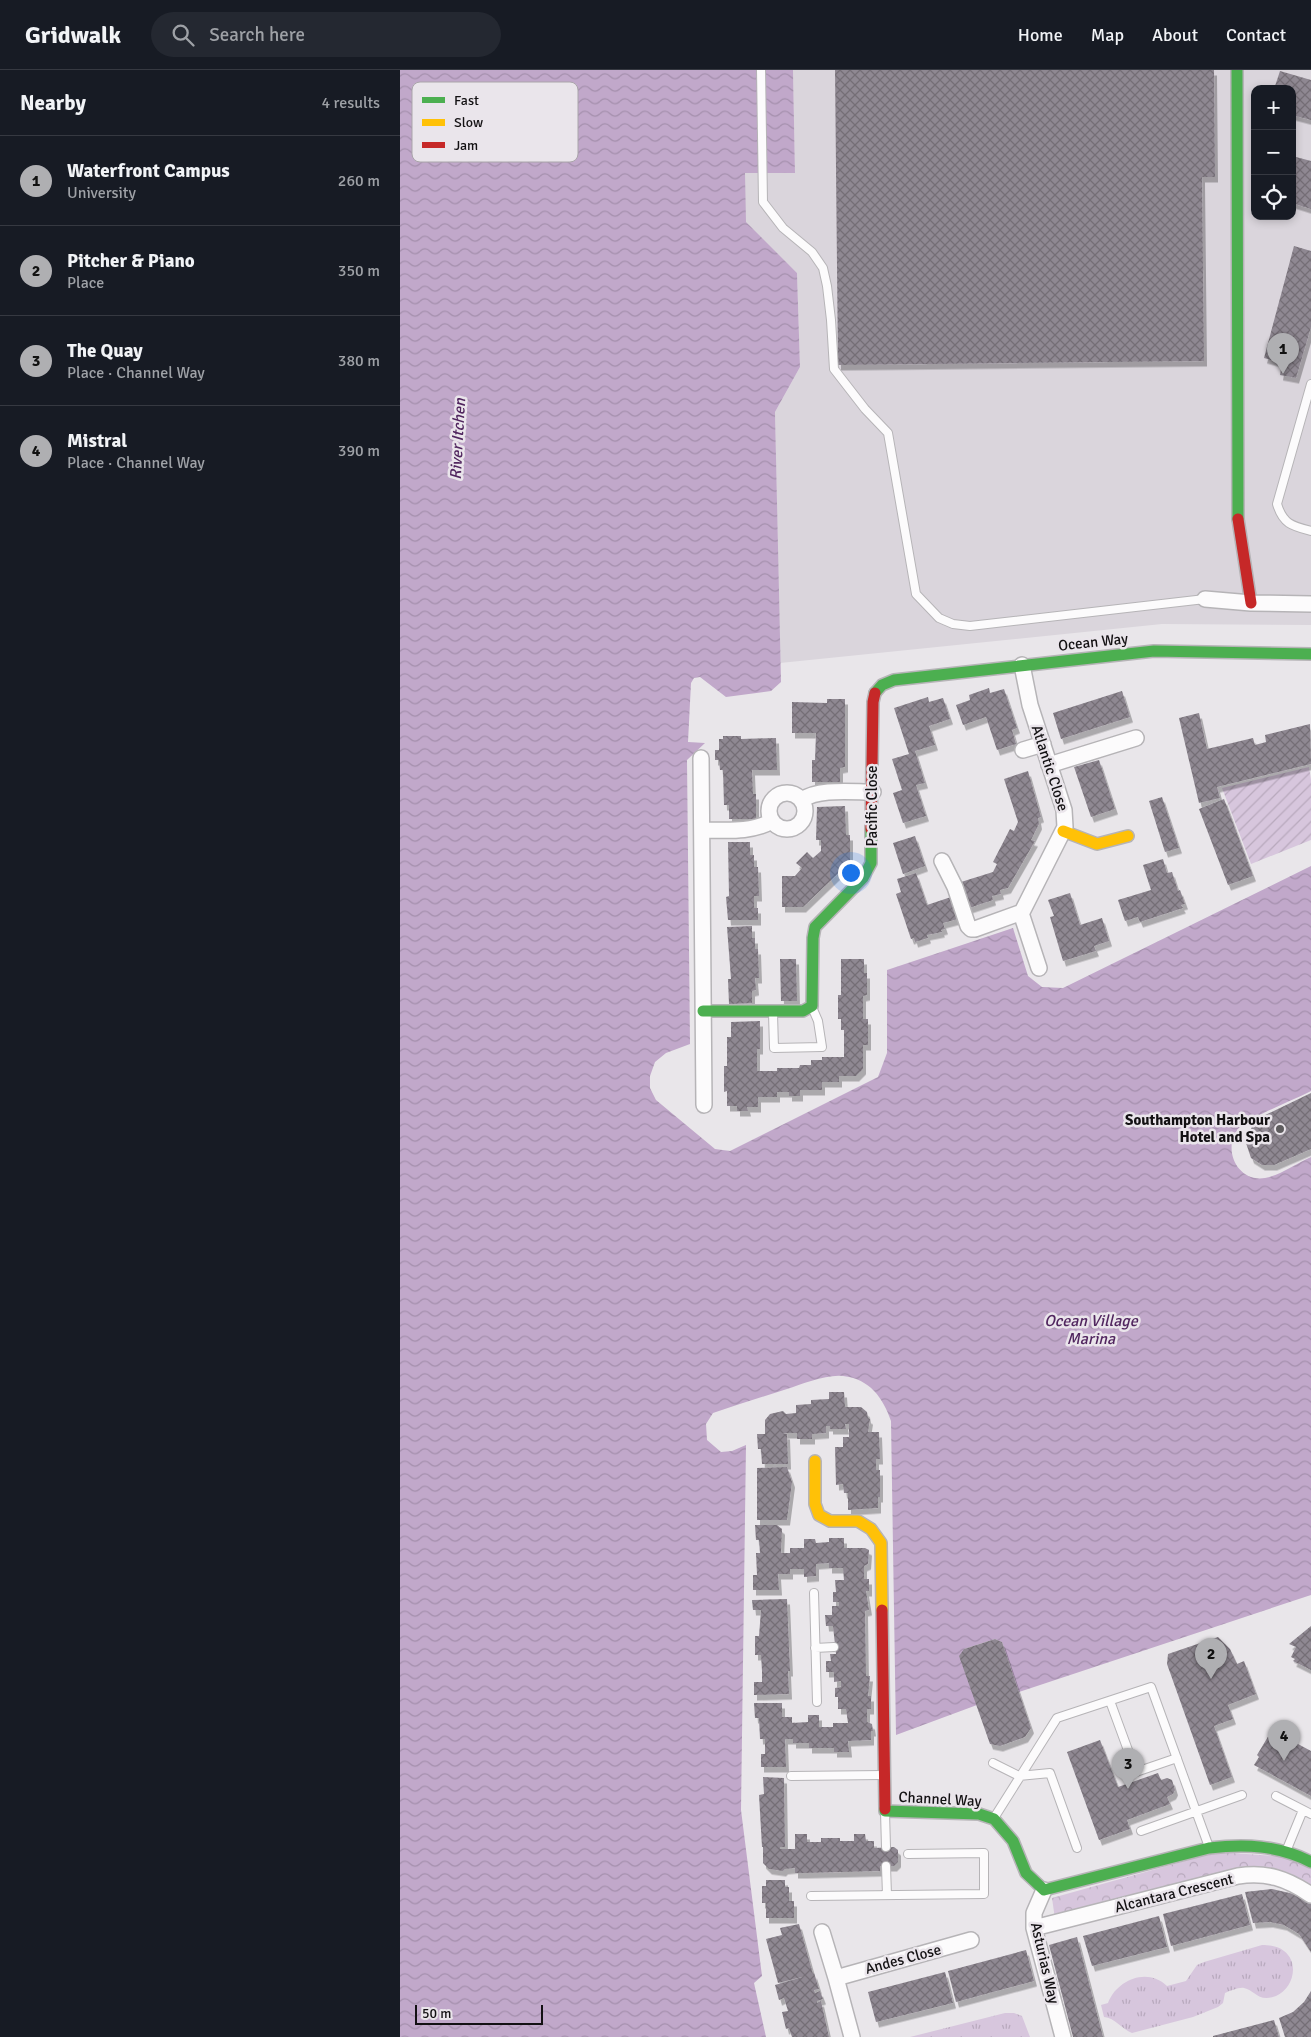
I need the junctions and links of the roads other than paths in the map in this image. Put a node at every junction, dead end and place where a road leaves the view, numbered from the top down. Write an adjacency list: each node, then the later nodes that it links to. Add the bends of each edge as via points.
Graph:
1 (761, 70): 5 (lane, via 763,202 783,228 812,252 823,268 834,370 888,433 916,594 928,609 953,624 970,626)
2 (1237, 70): 6 (street, via 1238,518)
3 (1311, 384): 4 (lane, via 1277,504 1280,516 1288,524)
4 (1311, 531)
5 (1205, 599): 6 (street)
6 (1250, 603): 7 (street)
7 (1311, 604)
8 (1311, 654): 9 (street, Ocean Way, via 1154,651)
9 (1022, 665): 10 (street, Ocean Way, via 894,680); 12 (street, Atlantic Close, via 1030,705)
10 (881, 686): 16 (street, Pacific Close, via 872,702)
11 (1136, 738): 15 (street)
12 (1043, 744): 13 (street); 15 (street, Atlantic Close)
13 (1023, 750)
14 (701, 758): 19 (street)
15 (1050, 765): 20 (street, Atlantic Close, via 1065,816)
16 (872, 792): 17 (street, via 822,793); 25 (street, Pacific Close, via 869,868 814,930)
17 (802, 800): 18 (street, via 794,794 778,795 769,805); 18 (street, via 806,810 798,826 781,829)
18 (772, 821): 19 (street, via 750,830)
19 (702, 830): 26 (street)
20 (1063, 831): 21 (street, via 1097,844); 23 (street, Atlantic Close)
21 (1128, 836)
22 (942, 861): 23 (street, via 970,928)
23 (1021, 913): 24 (street)
24 (1038, 968)
25 (812, 1006): 27 (street, via 803,1011); 27 (lane, via 822,1047 774,1048)
26 (704, 1011): 27 (street); 28 (street)
27 (773, 1011)
28 (704, 1105)
29 (815, 1461): 37 (street, Channel Way, via 815,1504 819,1516 830,1521 858,1521 871,1529 881,1543 879,1646)
30 (814, 1593): 32 (lane)
31 (834, 1647): 32 (lane)
32 (815, 1648): 34 (lane)
33 (1110, 1701): 35 (lane, via 1136,1772); 35 (lane, via 1151,1687); 39 (lane, via 1057,1718)
34 (816, 1702)
35 (1177, 1758): 44 (lane)
36 (993, 1763): 39 (lane)
37 (885, 1774): 38 (lane); 43 (street, Channel Way)
38 (791, 1776)
39 (1019, 1776): 46 (lane); 49 (lane, via 1050,1773)
40 (1242, 1795): 44 (lane)
41 (1276, 1796): 42 (lane)
42 (1303, 1810): 45 (lane); 51 (lane)
43 (885, 1811): 46 (street, Channel Way, via 979,1814); 48 (lane)
44 (1196, 1812): 47 (lane); 50 (lane)
45 (1311, 1814)
46 (994, 1818): 55 (street, Channel Way, via 1013,1841 1026,1873)
47 (1141, 1831)
48 (886, 1847)
49 (1077, 1848)
50 (1210, 1848): 51 (street, via 1251,1845); 55 (street)
51 (1286, 1851): 53 (street)
52 (908, 1854): 56 (lane, via 984,1852 984,1894)
53 (1311, 1862)
54 (886, 1866): 56 (lane)
55 (1044, 1890): 59 (street, Asturias Way, via 1034,1913)
56 (887, 1895): 58 (lane)
57 (1311, 1895): 59 (street, Alcantara Crescent, via 1275,1876 1253,1874)
58 (811, 1896)
59 (1034, 1928): 64 (street, Asturias Way)
60 (822, 1932): 62 (street)
61 (971, 1940): 62 (street, Andes Close)
62 (836, 1978): 63 (street)
63 (852, 2037)
64 (1063, 2037)

